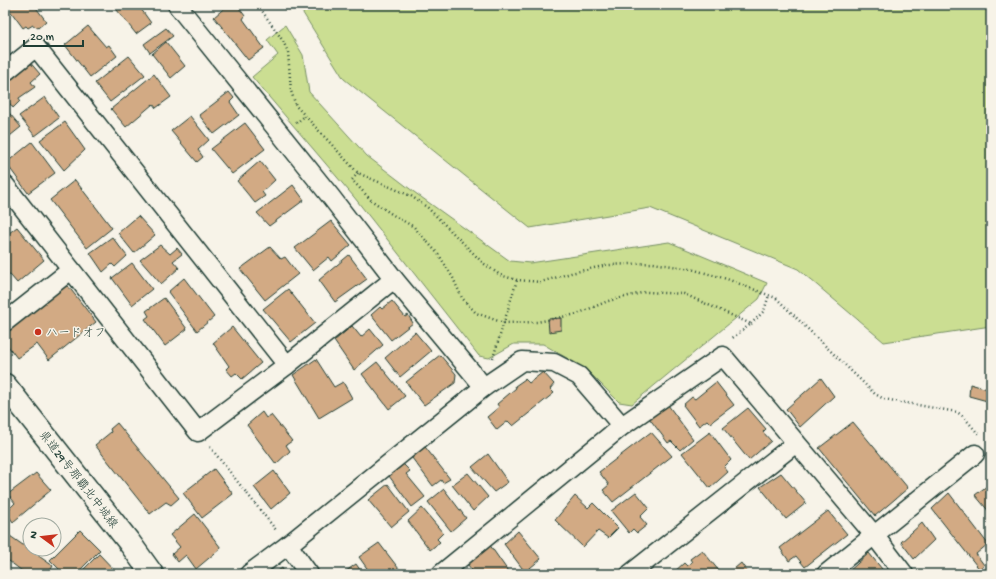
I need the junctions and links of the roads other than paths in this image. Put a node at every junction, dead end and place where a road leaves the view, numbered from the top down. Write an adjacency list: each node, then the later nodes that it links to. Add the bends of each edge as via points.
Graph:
1 (177, 5): 5 (street, via 332,197)
2 (5, 72): 7 (street, via 36,47)
3 (5, 185): 4 (street)
4 (71, 270): 6 (street); 7 (street, via 198,432)
5 (394, 279): 7 (street); 9 (street)
6 (5, 322)
7 (287, 364)
8 (5, 385): 15 (main road, 県道29号那覇北中城線)
9 (484, 387): 10 (street, via 522,361 554,363 579,376); 14 (street)
10 (622, 426): 11 (street, via 723,356); 18 (street)
11 (796, 443): 13 (street); 19 (street)
12 (978, 446): 13 (street)
13 (874, 535): 20 (street); 21 (street)
14 (288, 545): 16 (street); 17 (street)
15 (152, 574)
16 (249, 574)
17 (309, 574)
18 (440, 574)
19 (630, 574)
20 (826, 574)
21 (904, 574)

